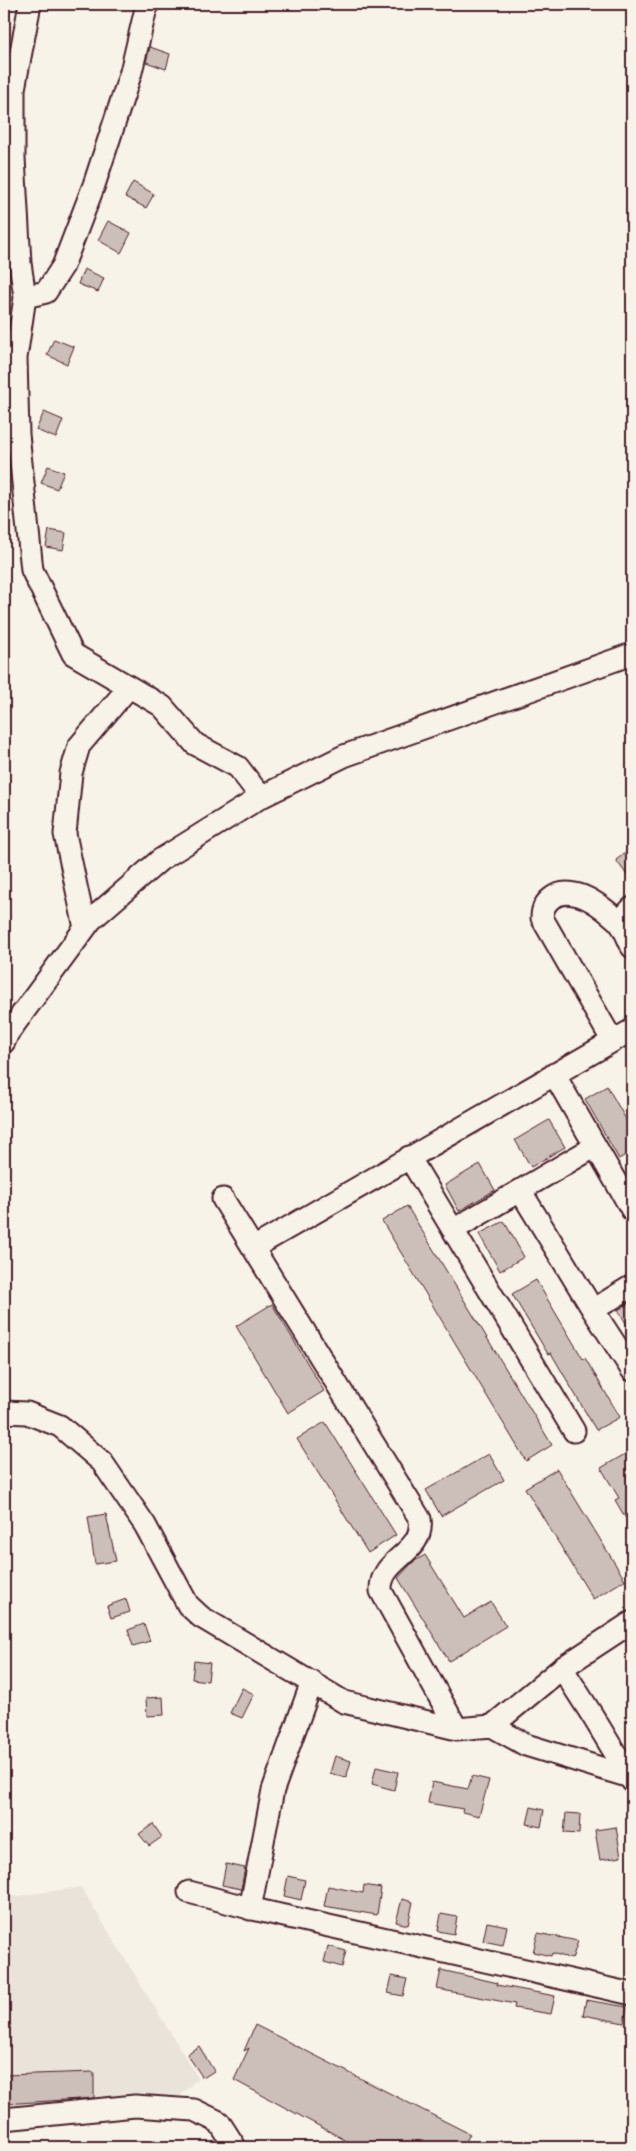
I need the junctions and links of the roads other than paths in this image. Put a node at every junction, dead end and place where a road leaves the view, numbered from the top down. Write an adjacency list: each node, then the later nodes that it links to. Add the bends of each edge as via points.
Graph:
1 (30, 4): 3 (street, via 14,89)
2 (147, 4): 4 (street, via 118,115 63,266 46,292)
3 (12, 264): 4 (street)
4 (25, 297): 6 (street, via 16,358 18,434 32,570 73,654)
5 (632, 654): 7 (street, via 344,756)
6 (129, 686): 7 (street, via 162,706 195,744 238,767); 9 (street, via 79,746 71,773 65,834)
7 (261, 797): 9 (street, via 160,860)
8 (626, 915): 10 (street); 12 (street, via 573,893 554,896 542,909 542,918)
9 (85, 928): 13 (street)
10 (632, 947)
11 (632, 1030): 12 (street)
12 (612, 1040): 14 (street)
13 (4, 1042)
14 (554, 1074): 15 (street); 16 (street)
15 (594, 1147): 17 (street); 19 (street)
16 (410, 1157): 20 (street); 21 (street)
17 (520, 1190): 20 (street); 23 (street)
18 (223, 1199): 21 (street)
19 (630, 1200)
20 (453, 1230): 26 (street)
21 (253, 1248): 31 (street, via 420,1519 421,1530 416,1541 384,1573 380,1581 381,1591)
22 (632, 1286): 23 (street)
23 (593, 1310): 24 (street)
24 (632, 1370)
25 (4, 1412): 29 (street, via 27,1413 60,1426 102,1462 145,1525 188,1605 200,1617)
26 (574, 1431)
27 (632, 1622): 28 (street)
28 (562, 1668): 30 (street); 32 (street)
29 (312, 1682): 31 (street, via 344,1702); 34 (street, via 273,1790)
30 (492, 1726): 31 (street); 32 (street, via 526,1745)
31 (457, 1729)
32 (631, 1780)
33 (189, 1892): 34 (street)
34 (250, 1908): 35 (street)
35 (632, 1994)
36 (4, 2119): 37 (street, via 135,2106 194,2110 219,2122)
37 (235, 2147)

